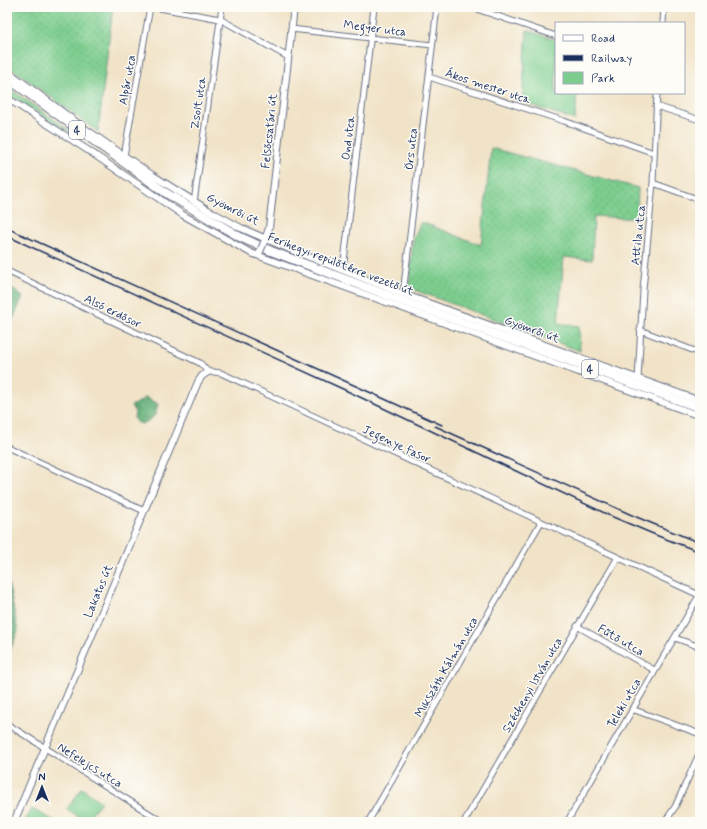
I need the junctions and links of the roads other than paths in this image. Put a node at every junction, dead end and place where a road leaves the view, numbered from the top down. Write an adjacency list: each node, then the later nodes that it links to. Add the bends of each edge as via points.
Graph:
1 (150, 7): 24 (street, Alpár utca)
2 (154, 7): 9 (street)
3 (222, 7): 9 (street, Zsolt utca)
4 (294, 7): 11 (street, Felsőcsatári út)
5 (374, 7): 13 (street, Ond utca)
6 (437, 7): 14 (street, Örs utca)
7 (471, 7): 12 (street)
8 (664, 7): 10 (street)
9 (220, 19): 15 (street); 27 (street, Zsolt utca)
10 (663, 22)
11 (291, 29): 13 (street, Megyer utca); 15 (street, Felsőcsatári út)
12 (555, 36)
13 (370, 37): 14 (street, Megyer utca); 31 (street, Ond utca)
14 (432, 45): 17 (street, Örs utca)
15 (288, 57): 28 (street, Felsőcsatári út, via 269,228)
16 (7, 71): 24 (street, Gyömrői út)
17 (429, 77): 23 (street, Ákos mester utca); 32 (street, Örs utca)
18 (7, 78): 38 (main road, Ferihegyi repülőtérre vezető út / 4, via 166,193 240,237 380,292)
19 (658, 94): 21 (street, Attila utca)
20 (7, 98): 29 (street, Gyömrői út, via 183,216)
21 (656, 106): 22 (street); 23 (street, Attila utca)
22 (700, 120)
23 (654, 153): 25 (street, Attila utca)
24 (124, 156): 27 (street, Gyömrői út)
25 (653, 183): 26 (street); 33 (street, Attila utca)
26 (700, 200)
27 (194, 202): 28 (street, Gyömrői út)
28 (265, 240): 29 (street, Felsőcsatári út, bridge); 31 (street, Gyömrői út)
29 (259, 254): 39 (street, Gyömrői út)
30 (7, 270): 35 (street, Alsó erdősor, via 200,364)
31 (343, 270): 32 (street, Gyömrői út)
32 (403, 294): 36 (street, Gyömrői út)
33 (640, 330): 34 (street); 36 (street, Attila utca)
34 (700, 353)
35 (208, 372): 41 (street, Lakatos út, via 198,382); 42 (street, Jegenye fasor, via 221,373)
36 (638, 379): 37 (street, Gyömrői út)
37 (700, 401)
38 (700, 408)
39 (700, 416)
40 (7, 447): 41 (street)
41 (144, 511): 52 (street, Lakatos út)
42 (541, 522): 43 (street, Jegenye fasor); 56 (street, Mikszáth Kálmán utca)
43 (618, 558): 44 (street, Jegenye fasor); 45 (street, Széchenyi István utca)
44 (700, 594): 46 (street, Teleki utca)
45 (577, 626): 48 (street, Fűtő utca); 57 (street, Széchenyi István utca)
46 (675, 638): 47 (street); 48 (street, Teleki utca)
47 (700, 647)
48 (654, 670): 49 (street, Teleki utca)
49 (632, 709): 51 (street); 58 (street, Teleki utca)
50 (7, 724): 52 (street, Nefelejcs utca)
51 (700, 734)
52 (45, 748): 54 (street, Lakatos út); 55 (street, Nefelejcs utca)
53 (700, 752): 59 (street, via 675,807)
54 (14, 822)
55 (163, 822)
56 (368, 822)
57 (464, 822)
58 (567, 822)
59 (665, 822)

